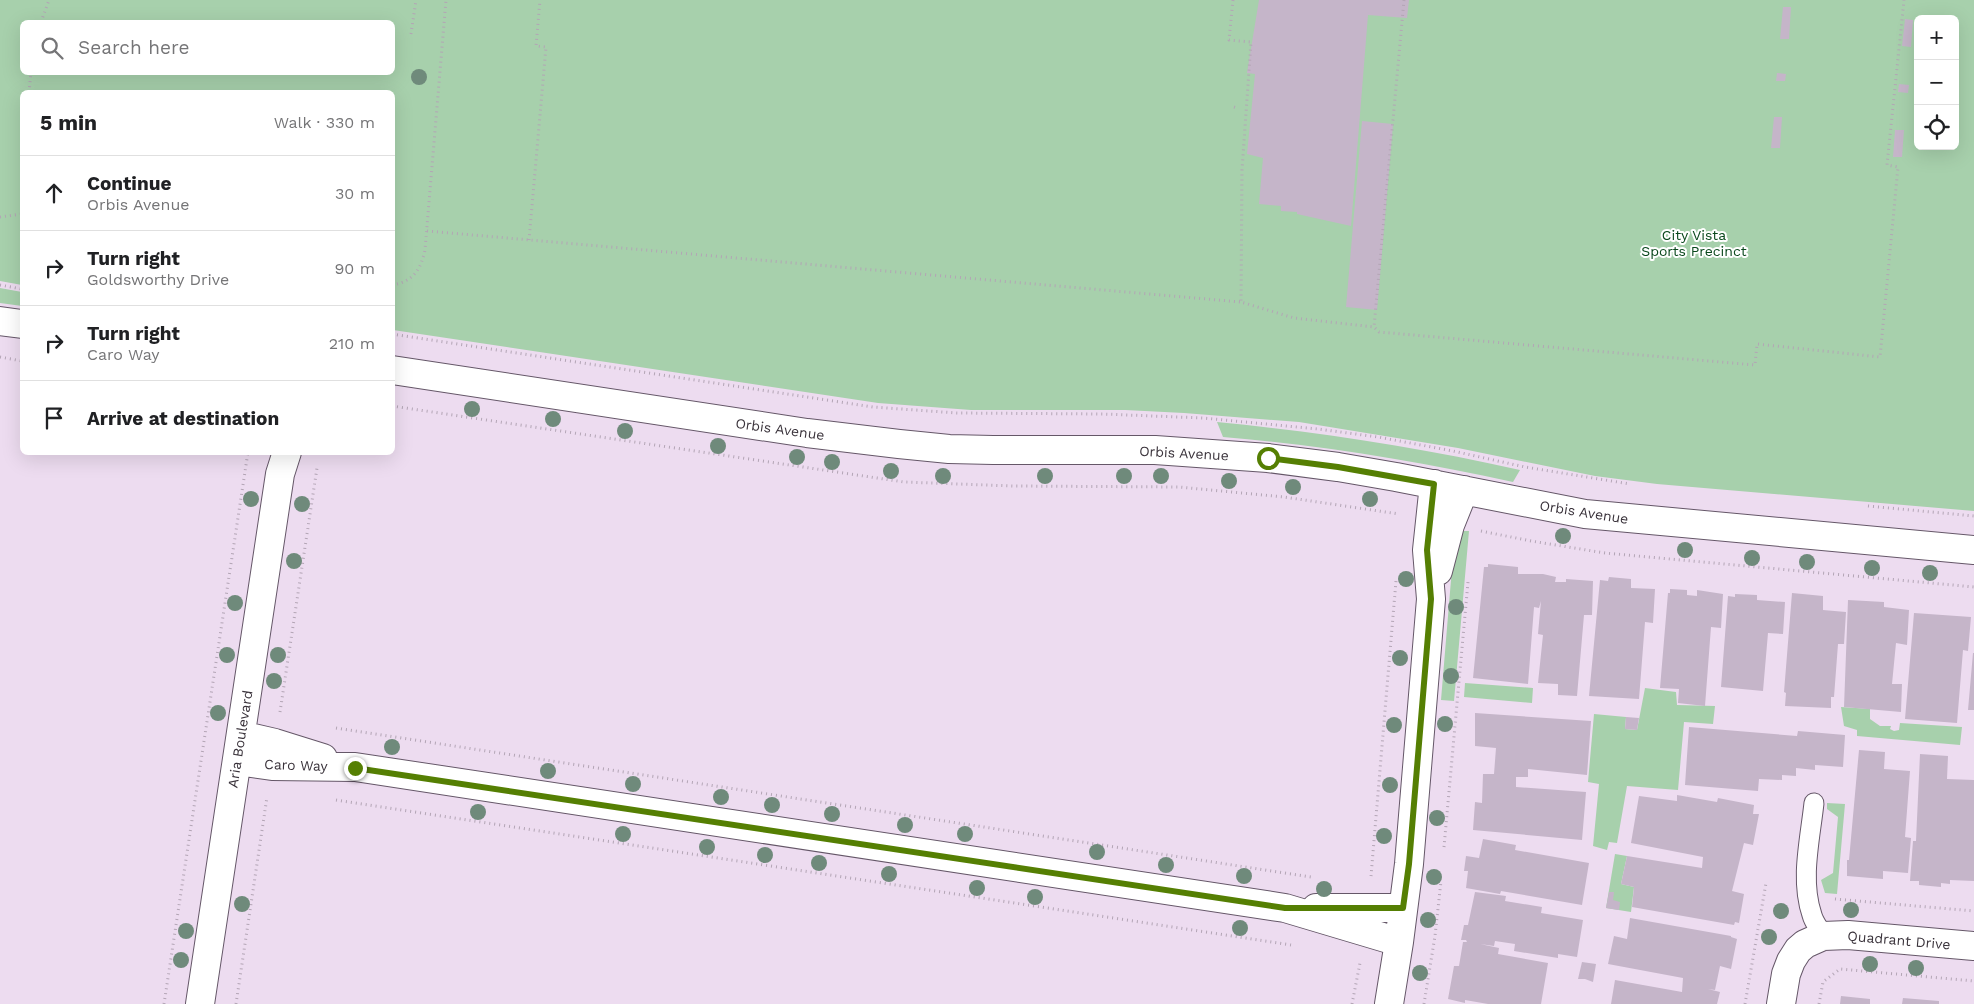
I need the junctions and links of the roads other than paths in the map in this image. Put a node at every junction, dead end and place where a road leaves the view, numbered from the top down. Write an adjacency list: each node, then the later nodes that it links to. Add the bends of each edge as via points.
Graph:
1 (0, 321): 2 (street)
2 (20, 324)
3 (395, 370): 5 (street, Orbis Avenue, via 899,444 949,448 1200,453 1338,467)
4 (282, 460): 9 (street, Aria Boulevard)
5 (1434, 484): 6 (street, Orbis Avenue); 7 (street)
6 (1464, 490): 7 (street); 8 (street, Orbis Avenue, via 1556,509 1631,519)
7 (1440, 522): 12 (street)
8 (1974, 550)
9 (239, 748): 11 (street, Caro Way, via 275,743 355,768); 16 (street, Aria Boulevard)
10 (1814, 803): 13 (lane, via 1807,896 1812,918)
11 (1285, 908): 12 (street, Caro Way); 14 (street, Caro Way)
12 (1403, 908): 14 (street)
13 (1824, 936): 15 (street, Quadrant Drive, via 1848,935); 18 (street, Quadrant Drive, via 1805,944 1791,961)
14 (1399, 942): 17 (street)
15 (1974, 946)
16 (200, 1004)
17 (1388, 1004)
18 (1781, 1004)

